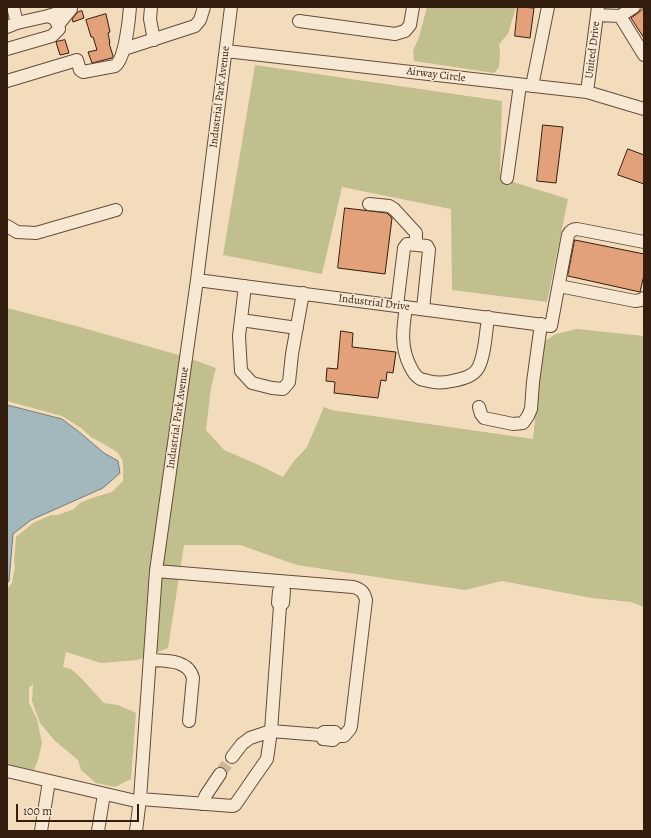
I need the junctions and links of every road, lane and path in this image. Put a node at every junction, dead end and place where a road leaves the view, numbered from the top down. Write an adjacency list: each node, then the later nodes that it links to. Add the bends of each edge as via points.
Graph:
1 (13, 7): 15 (street)
2 (130, 7): 18 (street)
3 (152, 7): 16 (street, via 150,19)
4 (204, 7): 16 (street, via 195,26)
5 (231, 7): 19 (street, Industrial Park Avenue)
6 (413, 7): 13 (street, via 410,25 405,31 395,34)
7 (548, 7): 22 (street)
8 (634, 7): 12 (street)
9 (75, 8): 11 (street); 14 (street)
10 (598, 11): 12 (street); 23 (street, United Drive)
11 (48, 16): 14 (street, via 55,19); 15 (street)
12 (620, 16): 20 (street)
13 (299, 21)
14 (58, 24): 17 (street, via 59,29 52,36)
15 (12, 25)
16 (154, 40): 18 (street)
17 (7, 49)
18 (124, 49): 21 (street, via 115,66 83,72 77,60)
19 (226, 51): 22 (street, Airway Circle); 31 (street, Industrial Park Avenue)
20 (644, 55)
21 (7, 81)
22 (526, 85): 23 (street, Airway Circle); 25 (street)
23 (587, 92): 24 (street, Airway Circle)
24 (644, 108)
25 (507, 178)
26 (370, 204): 30 (street, via 394,209 416,233)
27 (116, 210): 28 (street, via 36,233 17,232)
28 (7, 226)
29 (644, 242): 33 (street, via 572,230 568,235)
30 (416, 245): 36 (street, via 407,244 404,248); 37 (street, via 427,246 429,250)
31 (197, 280): 32 (street, Industrial Drive); 43 (street, Industrial Park Avenue)
32 (245, 286): 34 (street, Industrial Drive); 39 (street)
33 (559, 286): 35 (street, via 635,301); 40 (street)
34 (303, 294): 36 (street, Industrial Drive); 41 (street)
35 (644, 298)
36 (402, 306): 37 (street, Industrial Drive); 38 (street, via 403,346 407,360 419,378 436,383 466,378 476,372 482,357)
37 (423, 309): 38 (street, Industrial Drive)
38 (488, 317): 40 (street, Industrial Drive)
39 (241, 320): 41 (street); 41 (street, via 241,371 252,383 272,388 283,389 289,382)
40 (546, 325): 42 (street, via 533,382 531,409 523,423 512,424 484,418)
41 (297, 328)
42 (479, 407)
43 (156, 571): 44 (street); 45 (street, Industrial Park Avenue)
44 (282, 585): 47 (street, via 284,591 283,603 280,606); 47 (street, via 353,587 365,594 366,600 350,729 344,736 338,736 335,732 324,732 321,735)
45 (150, 660): 46 (street, via 177,662 186,666 192,673); 53 (street, Industrial Park Avenue)
46 (189, 721)
47 (271, 731): 48 (street, via 250,738); 54 (street, via 267,759 235,805)
48 (232, 758)
49 (7, 771): 51 (street)
50 (220, 774): 54 (street)
51 (49, 781): 52 (street); 55 (street)
52 (104, 794): 53 (street); 56 (street)
53 (140, 800): 54 (street); 57 (street, Industrial Park Avenue)
54 (202, 804)
55 (41, 831)
56 (98, 831)
57 (136, 831)

